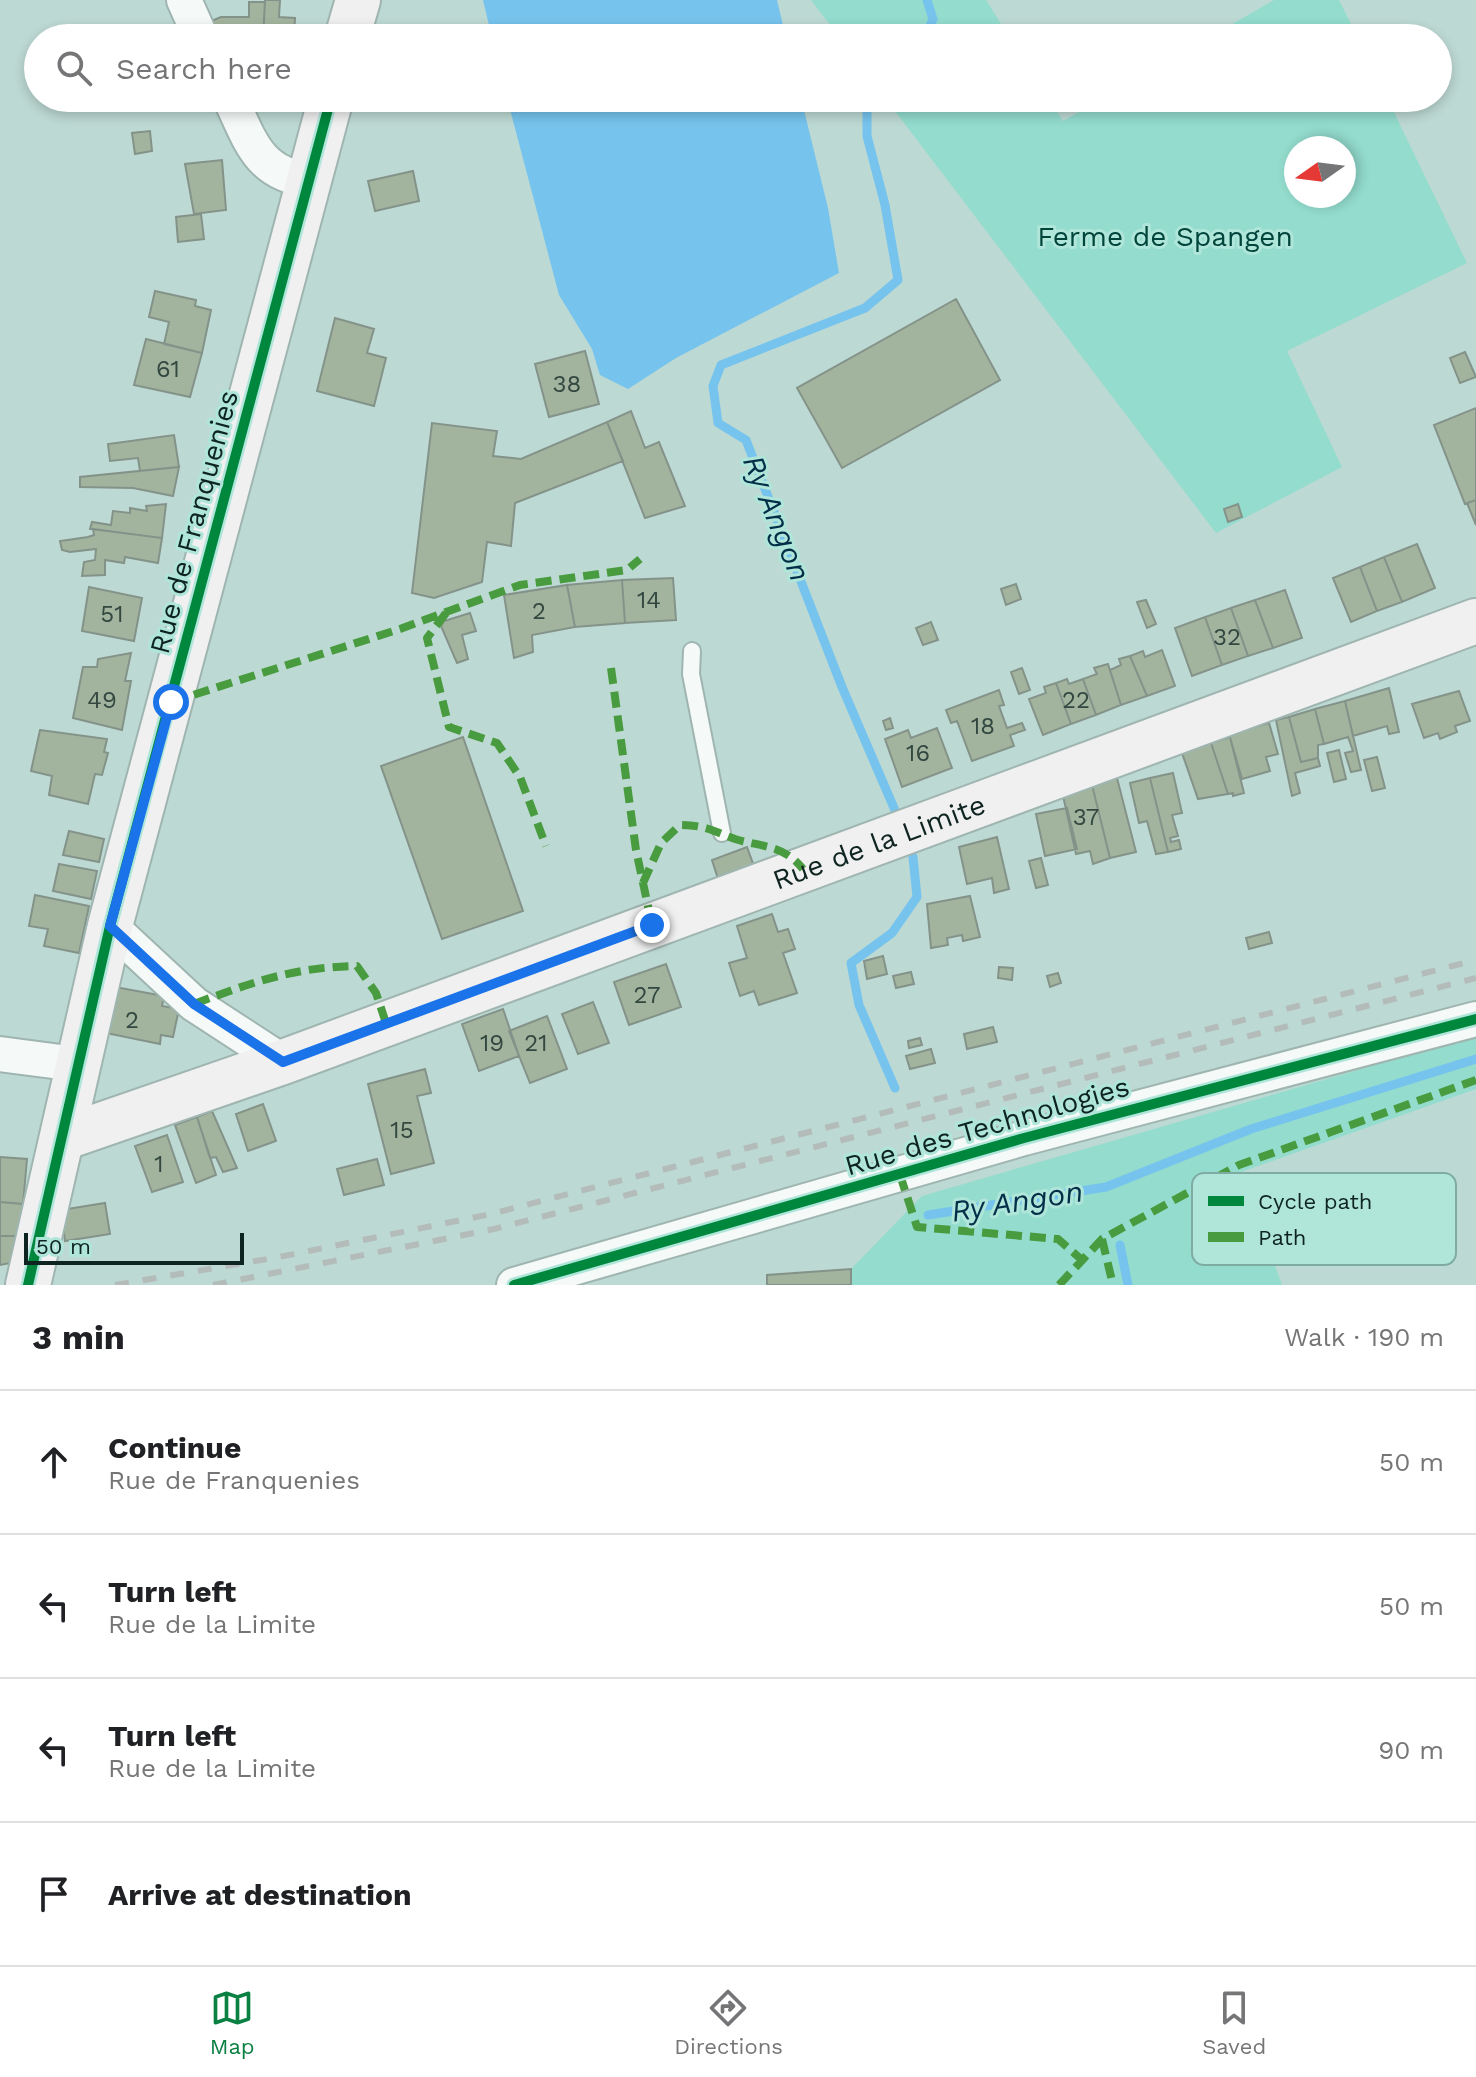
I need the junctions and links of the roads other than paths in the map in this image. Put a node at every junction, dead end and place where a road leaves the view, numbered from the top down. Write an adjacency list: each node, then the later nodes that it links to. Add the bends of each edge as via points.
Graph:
1 (184, 0): 3 (street)
2 (358, 0): 4 (street)
3 (195, 24)
4 (351, 24)
5 (238, 112): 7 (street, via 265,162 281,175)
6 (327, 112): 7 (street, Rue de Franquenies)
7 (309, 180): 11 (street, Rue de Franquenies)
8 (1476, 621): 14 (street, Rue de la Limite)
9 (692, 651): 10 (lane, via 691,674)
10 (722, 833)
11 (110, 926): 14 (street, via 194,1004); 15 (street, Rue de Franquenies)
12 (1476, 1019): 18 (street, Rue des Technologies, via 1024,1138)
13 (0, 1054): 15 (street)
14 (283, 1062): 16 (street, Rue de la Limite)
15 (76, 1064): 16 (street, Rue de Franquenies)
16 (63, 1138): 17 (street, Rue de Franquenies)
17 (24, 1277)
18 (514, 1285)

